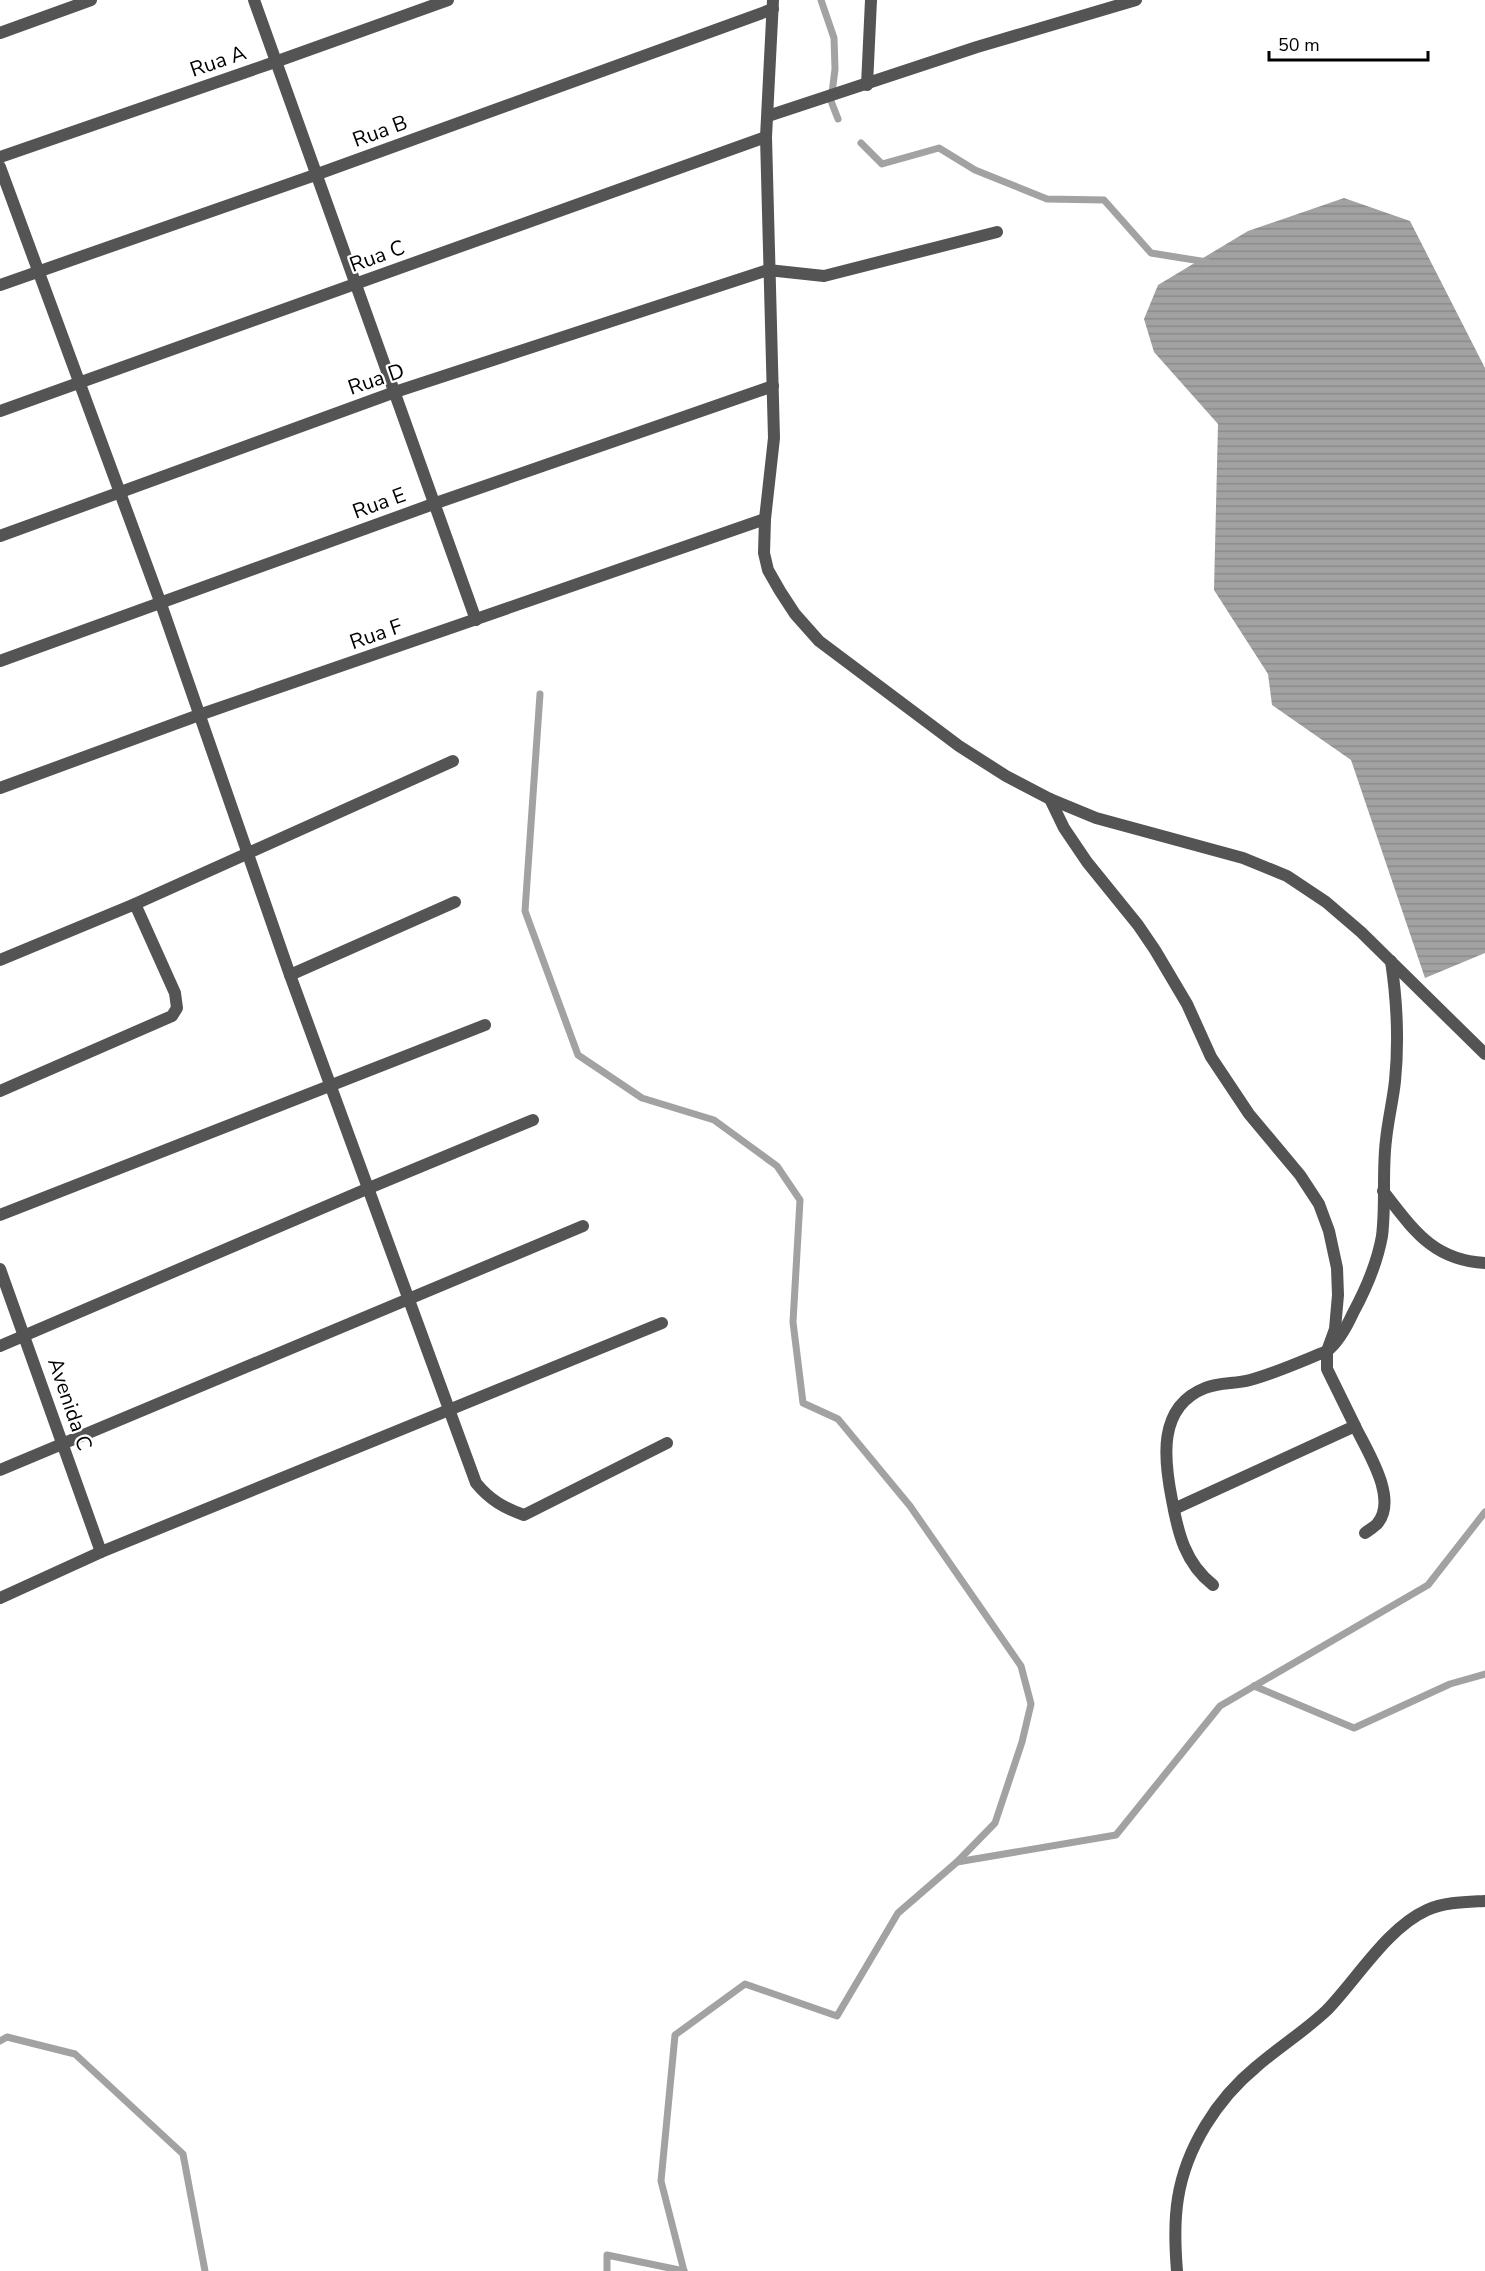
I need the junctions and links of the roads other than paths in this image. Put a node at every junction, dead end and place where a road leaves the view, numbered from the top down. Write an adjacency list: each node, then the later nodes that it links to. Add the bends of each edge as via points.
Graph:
1 (91, 0): 7 (street)
2 (254, 0): 8 (street)
3 (448, 0): 8 (street, Rua A)
4 (871, 0): 9 (street)
5 (1136, 0): 9 (street, via 977,47)
6 (773, 5): 10 (street); 14 (street, Rua B)
7 (0, 33)
8 (275, 62): 12 (street, Rua A); 14 (street)
9 (867, 85): 10 (street)
10 (768, 116): 11 (street)
11 (766, 137): 16 (street); 19 (street, Rua C)
12 (0, 157)
13 (0, 167): 17 (street)
14 (315, 175): 17 (street, Rua B); 19 (street)
15 (997, 232): 16 (street, via 824,276)
16 (768, 270): 21 (street); 22 (street, Rua D)
17 (38, 272): 18 (street, Rua B); 20 (street)
18 (0, 285)
19 (355, 285): 20 (street, Rua C); 22 (street)
20 (79, 383): 23 (street, Rua C); 24 (street)
21 (773, 387): 25 (street, Rua E); 26 (street, via 774,438)
22 (395, 392): 24 (street, Rua D); 25 (street)
23 (0, 411)
24 (119, 494): 27 (street, Rua D); 28 (street)
25 (436, 503): 28 (street, Rua E); 29 (street)
26 (765, 519): 29 (street, Rua F); 34 (street, via 768,570 795,614 819,641 959,746)
27 (0, 536)
28 (161, 604): 30 (street, Rua E); 31 (street)
29 (476, 620): 31 (street, Rua F)
30 (0, 661)
31 (199, 714): 33 (street, Rua F); 35 (street)
32 (453, 761): 35 (street)
33 (0, 788)
34 (1050, 800): 39 (street, via 1096,818 1243,858 1287,876 1326,902); 56 (street, via 1087,862 1155,950 1187,1004 1211,1057 1249,1114 1319,1204 1329,1231 1337,1277 1338,1311)
35 (248, 855): 37 (street); 40 (street)
36 (455, 902): 40 (street)
37 (135, 904): 38 (street); 44 (street, via 175,993 177,1008 172,1016)
38 (0, 960)
39 (1391, 961): 42 (street); 47 (street, via 1397,1035)
40 (290, 975): 43 (street)
41 (485, 1025): 43 (street)
42 (1485, 1054)
43 (330, 1086): 46 (street); 48 (street)
44 (0, 1091)
45 (533, 1120): 46 (street)
46 (369, 1188): 52 (street); 54 (street)
47 (1383, 1191): 50 (street, via 1419,1238 1454,1258); 56 (street, via 1382,1235 1374,1268 1348,1324)
48 (0, 1215)
49 (583, 1226): 52 (street)
50 (1485, 1263)
51 (0, 1269): 54 (street, Avenida C)
52 (409, 1297): 57 (street); 59 (street)
53 (662, 1323): 57 (street)
54 (25, 1336): 55 (street); 59 (street, Avenida C)
55 (0, 1346)
56 (1327, 1351): 58 (street, via 1327,1369); 62 (street, via 1247,1381 1205,1388 1184,1401 1166,1438 1165,1456)
57 (448, 1410): 60 (street, via 476,1483 503,1508 524,1515); 64 (street)
58 (1355, 1426): 62 (street); 63 (street, via 1385,1496 1378,1523)
59 (62, 1442): 61 (street); 64 (street, Avenida C)
60 (667, 1443)
61 (0, 1470)
62 (1174, 1509): 65 (street, via 1185,1550)
63 (1365, 1533)
64 (101, 1552): 66 (street)
65 (1213, 1585)
66 (0, 1598)
67 (1485, 1901): 68 (street, via 1454,1902 1412,1918 1326,2011 1233,2087 1210,2117 1184,2172 1175,2229)
68 (1178, 2271)

